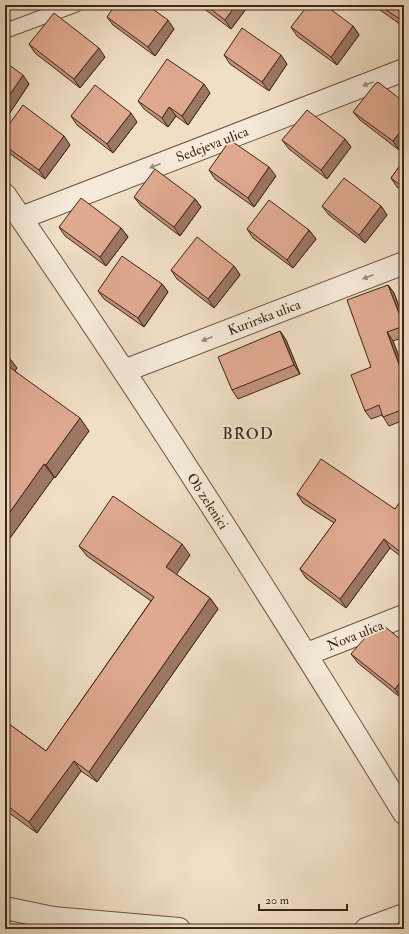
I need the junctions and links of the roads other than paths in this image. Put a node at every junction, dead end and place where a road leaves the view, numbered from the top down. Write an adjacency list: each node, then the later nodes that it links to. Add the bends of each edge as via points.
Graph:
1 (75, 5): 2 (lane)
2 (5, 31)
3 (404, 70): 5 (street, Sedejeva ulica, one-way to 5)
4 (5, 195): 5 (street, Ob zelenici)
5 (21, 218): 7 (street, Ob zelenici)
6 (404, 263): 7 (street, Kurirska ulica, one-way to 7)
7 (124, 371): 9 (street, Ob zelenici)
8 (404, 616): 9 (street, Nova ulica)
9 (307, 654): 10 (street, Ob zelenici)
10 (404, 813)
11 (5, 908): 13 (street)
12 (404, 915): 15 (street)
13 (51, 923): 14 (street)
14 (179, 929)
15 (366, 929)

